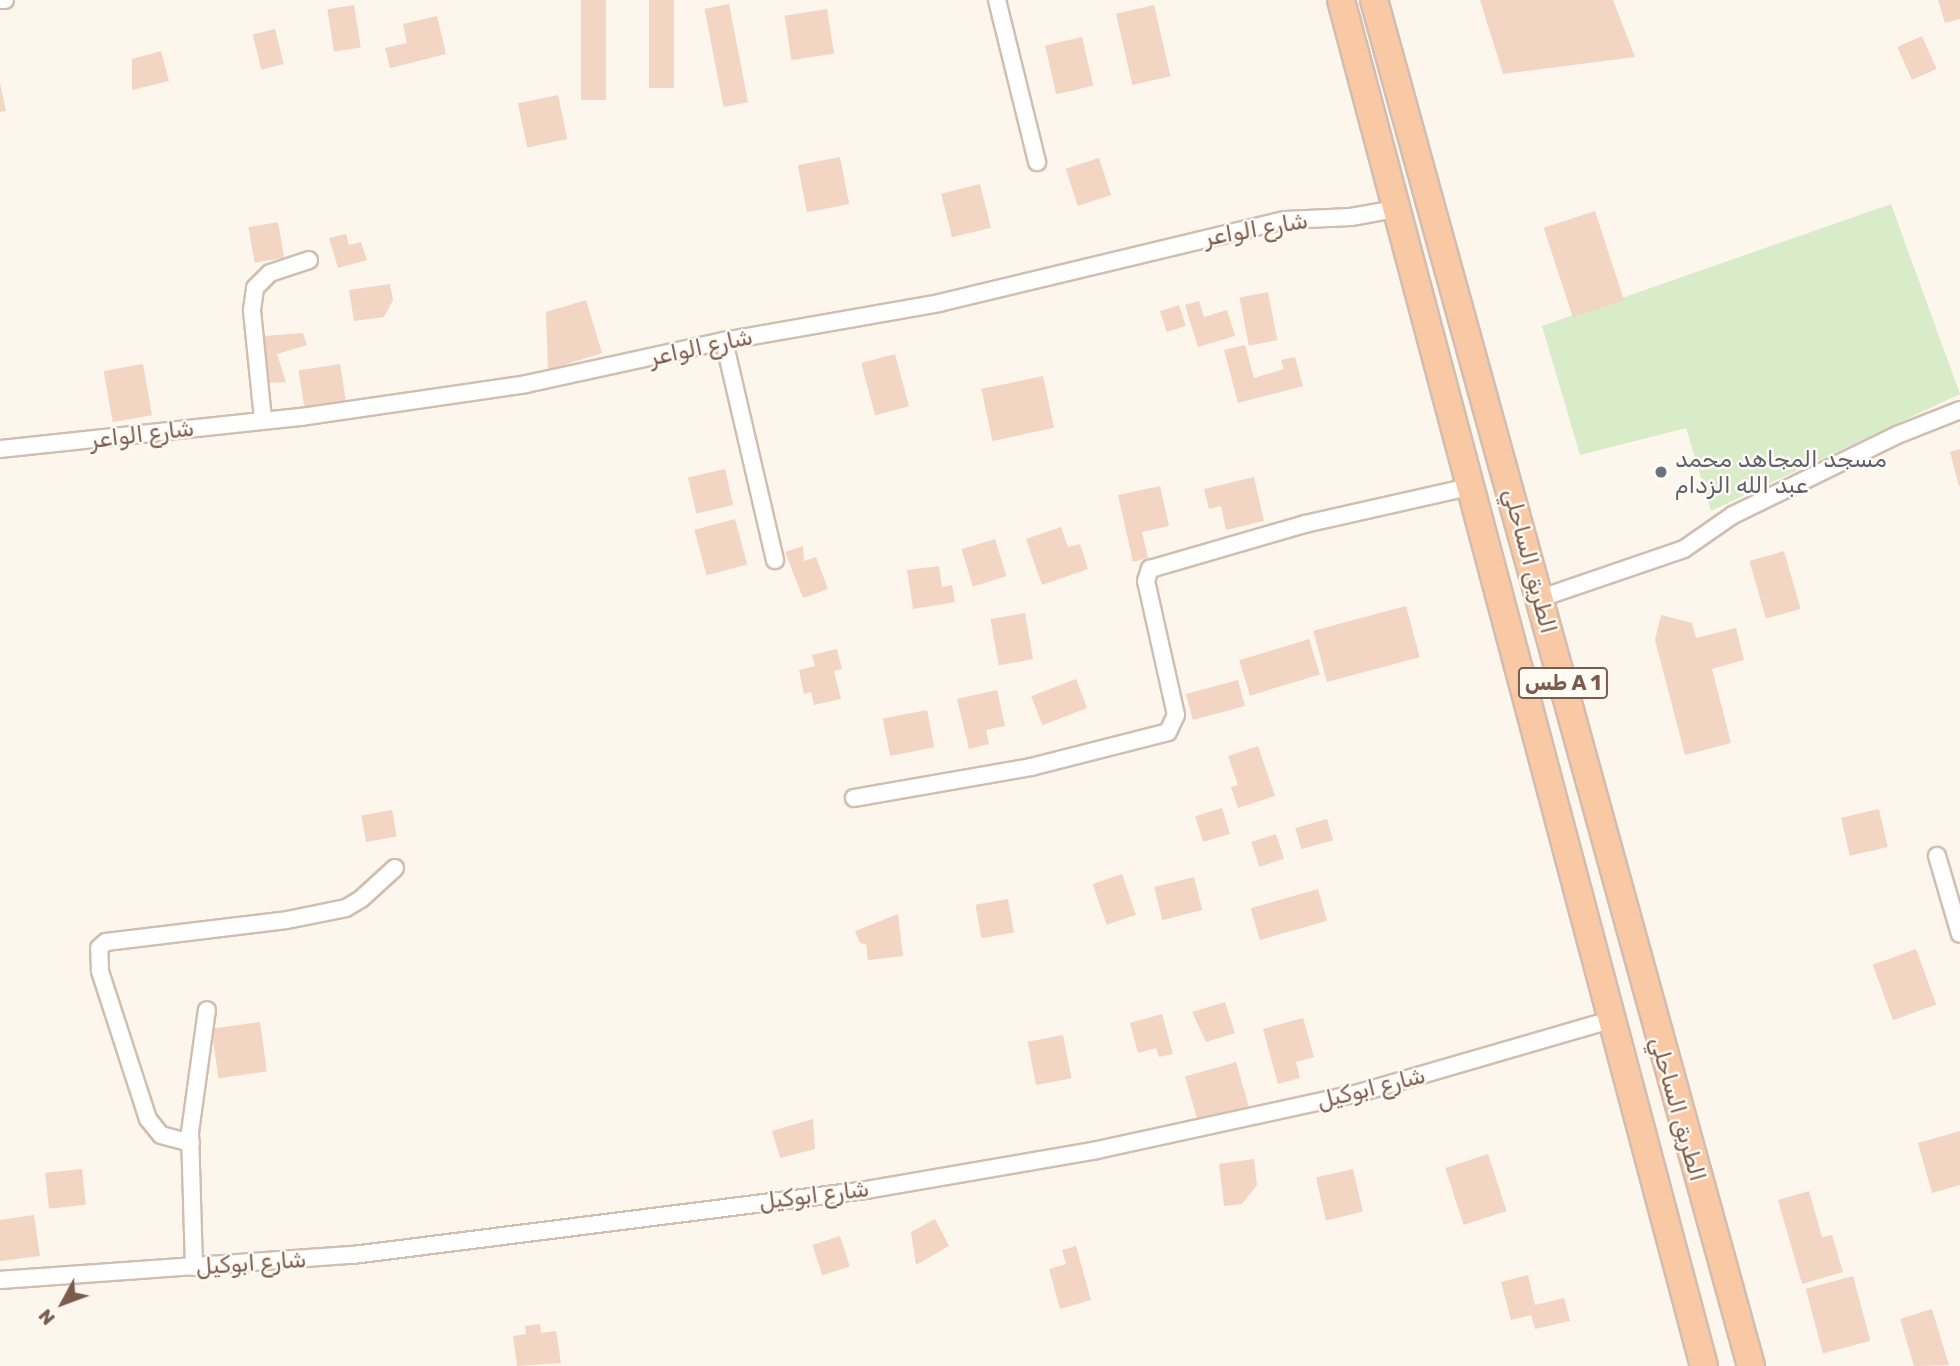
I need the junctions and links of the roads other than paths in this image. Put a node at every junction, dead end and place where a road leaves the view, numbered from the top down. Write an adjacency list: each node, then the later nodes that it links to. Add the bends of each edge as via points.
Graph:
1 (997, 0): 4 (street)
2 (1341, 0): 5 (highway, الطريق الساحلي / طس A 1)
3 (1374, 0): 13 (highway, الطريق الساحلي / طس A 1)
4 (1037, 162)
5 (1396, 209): 7 (street, شارع الواعر, via 1351,217 1285,220 927,305); 11 (highway, الطريق الساحلي / طس A 1)
6 (309, 260): 9 (street, via 270,273 256,288 252,310)
7 (724, 341): 9 (street, شارع الواعر, via 526,384); 12 (street)
8 (1960, 410): 13 (street, via 1897,435 1733,515 1684,549)
9 (263, 419): 10 (street, شارع الواعر)
10 (0, 449)
11 (1469, 487): 14 (street, via 1305,524 1150,569 1146,580 1176,715 1168,732 1031,767); 19 (highway, الطريق الساحلي / طس A 1)
12 (775, 560)
13 (1541, 598): 24 (highway, الطريق الساحلي / طس A 1)
14 (854, 798)
15 (1937, 856): 17 (street)
16 (395, 868): 20 (street, via 362,900 346,908 287,920 106,942 99,948 100,971 148,1119 161,1135)
17 (1960, 934)
18 (207, 1010): 20 (street)
19 (1613, 1019): 21 (street, شارع ابوكيل, via 1385,1087 998,1168 353,1255); 23 (highway, الطريق الساحلي / طس A 1)
20 (191, 1143): 21 (street)
21 (194, 1267): 22 (street, شارع ابوكيل)
22 (0, 1280)
23 (1704, 1366)
24 (1751, 1366)

